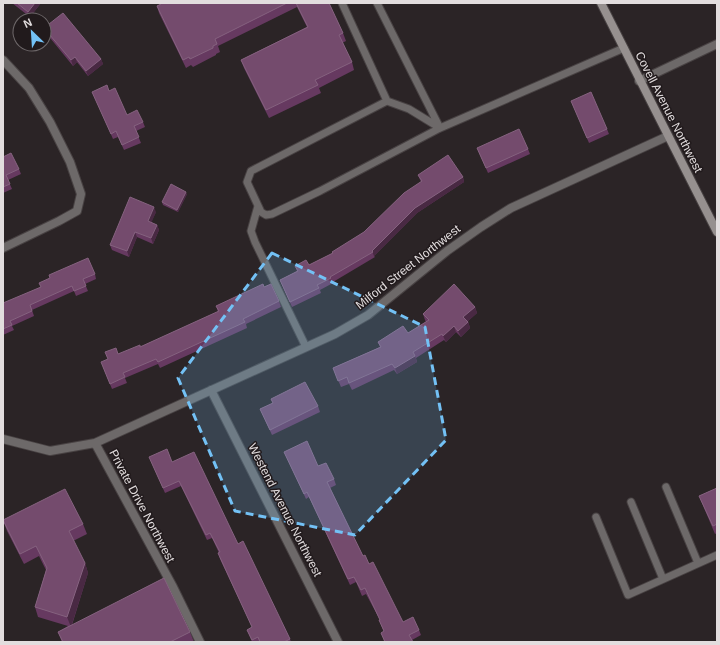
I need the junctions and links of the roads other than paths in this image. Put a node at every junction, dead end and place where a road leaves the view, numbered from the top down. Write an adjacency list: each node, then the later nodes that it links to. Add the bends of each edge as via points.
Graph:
1 (342, 3): 8 (lane)
2 (377, 3): 9 (lane)
3 (601, 3): 5 (street, Covell Avenue Northwest)
4 (717, 44): 7 (street)
5 (624, 48): 7 (street, Covell Avenue Northwest); 9 (lane)
6 (3, 60): 13 (street, via 29,88 50,122 70,162 81,194 77,211)
7 (639, 81): 10 (street, Covell Avenue Northwest)
8 (387, 101): 9 (lane, via 409,108); 11 (lane, via 252,171 247,182)
9 (440, 128): 11 (lane, via 272,214 266,215)
10 (668, 136): 12 (street, Covell Avenue Northwest); 14 (street, Milford Street Northwest, via 511,208 447,251 368,315 336,334)
11 (258, 206): 14 (lane, via 251,231)
12 (717, 232)
13 (3, 248)
14 (306, 347): 15 (street, Milford Street Northwest)
15 (211, 390): 17 (street, Milford Street Northwest); 25 (street, Westend Avenue Northwest)
16 (3, 440): 17 (street, Private Drive Northwest, via 50,451)
17 (95, 444): 24 (street, Private Drive Northwest)
18 (666, 487): 22 (lane)
19 (631, 502): 23 (lane)
20 (596, 516): 23 (lane, via 628,595)
21 (717, 555): 22 (lane)
22 (698, 563): 23 (lane)
23 (664, 579)
24 (200, 642)
25 (338, 642)

